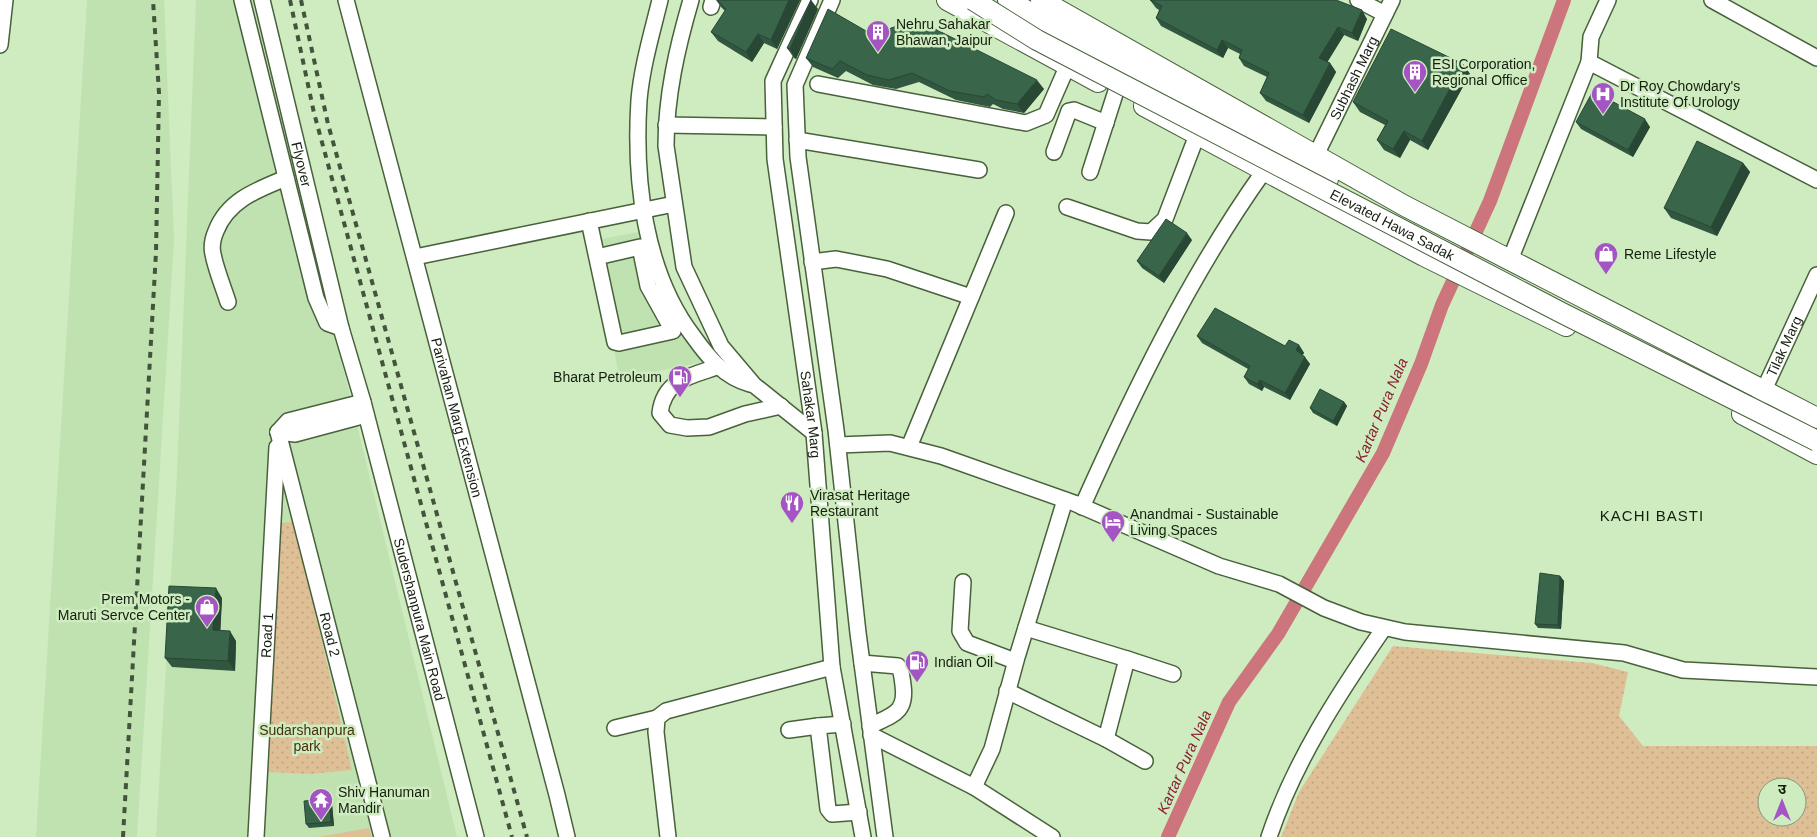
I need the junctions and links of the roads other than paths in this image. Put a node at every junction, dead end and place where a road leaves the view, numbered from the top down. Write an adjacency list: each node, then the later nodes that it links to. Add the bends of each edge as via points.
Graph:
1 (5, 0): 18 (street)
2 (242, 0): 35 (street)
3 (262, 0): 49 (street, Flyover)
4 (346, 0): 42 (street, Parivahan Marg Extension)
5 (660, 0): 39 (street, via 639,100 639,168)
6 (690, 0): 25 (street, via 676,52)
7 (810, 0): 26 (street, Sahakar Marg, via 772,81)
8 (832, 0): 28 (street, Sahakar Marg, via 795,85)
9 (947, 0): 21 (main road)
10 (972, 0): 59 (main road, Elevated Hawa Sadak, bridge, via 1037,40 1562,313)
11 (1008, 0): 37 (main road, Elevated Hawa Sadak, via 1263,147 1352,190)
12 (1041, 0): 30 (main road)
13 (1358, 0): 17 (street)
14 (1392, 0): 17 (street, Subhash Marg)
15 (1608, 0): 20 (street, via 1591,37)
16 (1712, 0): 19 (street)
17 (1385, 14): 30 (street, Subhash Marg)
18 (0, 45)
19 (1817, 58)
20 (1588, 62): 34 (street); 44 (street)
21 (1067, 67): 22 (street, via 1046,115 1026,123); 23 (main road)
22 (818, 84)
23 (1116, 91): 24 (street); 27 (main road)
24 (1106, 123): 29 (street, via 1069,111); 33 (street)
25 (666, 125): 26 (street); 36 (street)
26 (774, 127): 58 (street, Sahakar Marg, via 775,159)
27 (1197, 135): 32 (main road); 38 (street, via 1165,219 1151,232 1137,231)
28 (797, 140): 31 (street); 45 (street, Sahakar Marg)
29 (1054, 152)
30 (1315, 157): 37 (main road)
31 (979, 170)
32 (1264, 171): 55 (main road, via 1424,256); 64 (street, via 1229,219 1159,349)
33 (1090, 172)
34 (1816, 176)
35 (286, 178): 48 (street, via 250,192 229,208 220,221 212,252); 49 (street, via 316,298 327,322)
36 (674, 204): 39 (street); 51 (street, via 684,267 721,346)
37 (1405, 206): 44 (main road)
38 (1067, 207)
39 (645, 209): 41 (street); 50 (street, via 653,256 666,295 678,317)
40 (1006, 213): 47 (street)
41 (589, 221): 42 (street); 43 (street)
42 (415, 257): 88 (street, Parivahan Marg Extension)
43 (597, 257): 43 (street, via 615,342 674,331 648,286 640,247)
44 (1510, 260): 52 (main road)
45 (812, 262): 47 (street, via 836,259 887,269); 60 (street, Sahakar Marg)
46 (1817, 275): 52 (street, Tilak Marg)
47 (971, 297): 61 (street)
48 (228, 302)
49 (341, 328): 54 (street, Sudershanpura Main Road)
50 (718, 367): 51 (street, via 740,381); 53 (street, via 685,377 670,387 662,398 660,413 670,425 709,427)
51 (754, 385): 53 (street)
52 (1765, 391): 55 (street, Tilak Marg); 56 (main road)
53 (781, 406): 58 (street)
54 (364, 409): 57 (street, via 288,421); 87 (street, Sudershanpura Main Road)
55 (1751, 418): 62 (main road)
56 (1817, 418)
57 (278, 432): 85 (street, Road 1); 86 (street, Road 2)
58 (814, 432): 71 (street, Sahakar Marg)
59 (1817, 441)
60 (838, 445): 61 (street, via 890,442); 70 (street, Sahakar Marg)
61 (909, 447): 63 (street)
62 (1817, 454)
63 (1065, 500): 64 (street); 66 (street)
64 (1082, 507): 67 (street, via 1219,566 1278,584 1324,608)
65 (963, 582): 69 (street, via 960,632 967,644)
66 (1026, 628): 68 (street); 69 (street)
67 (1384, 628): 73 (street, via 1624,653 1682,670); 93 (street, via 1348,680 1307,751 1282,799)
68 (1126, 659): 72 (street); 81 (street)
69 (1016, 662): 74 (street)
70 (862, 663): 80 (street, Sahakar Marg); 80 (street, via 898,666 904,692 900,709)
71 (832, 667): 75 (street, via 666,711); 76 (street, Sahakar Marg)
72 (1173, 674)
73 (1817, 677)
74 (1008, 690): 81 (street); 83 (street, via 992,748)
75 (657, 718): 78 (street); 89 (street)
76 (843, 724): 77 (street); 84 (street, Sahakar Marg)
77 (818, 726): 79 (street); 84 (street, via 828,809 832,814)
78 (614, 728)
79 (789, 730)
80 (870, 731): 83 (street); 91 (street, Sahakar Marg)
81 (1106, 739): 82 (street)
82 (1146, 762)
83 (974, 787): 92 (street)
84 (859, 812): 90 (street, Sahakar Marg)
85 (256, 837)
86 (382, 837)
87 (476, 837)
88 (567, 837)
89 (668, 837)
90 (863, 837)
91 (885, 837)
92 (1052, 837)
93 (1269, 837)

